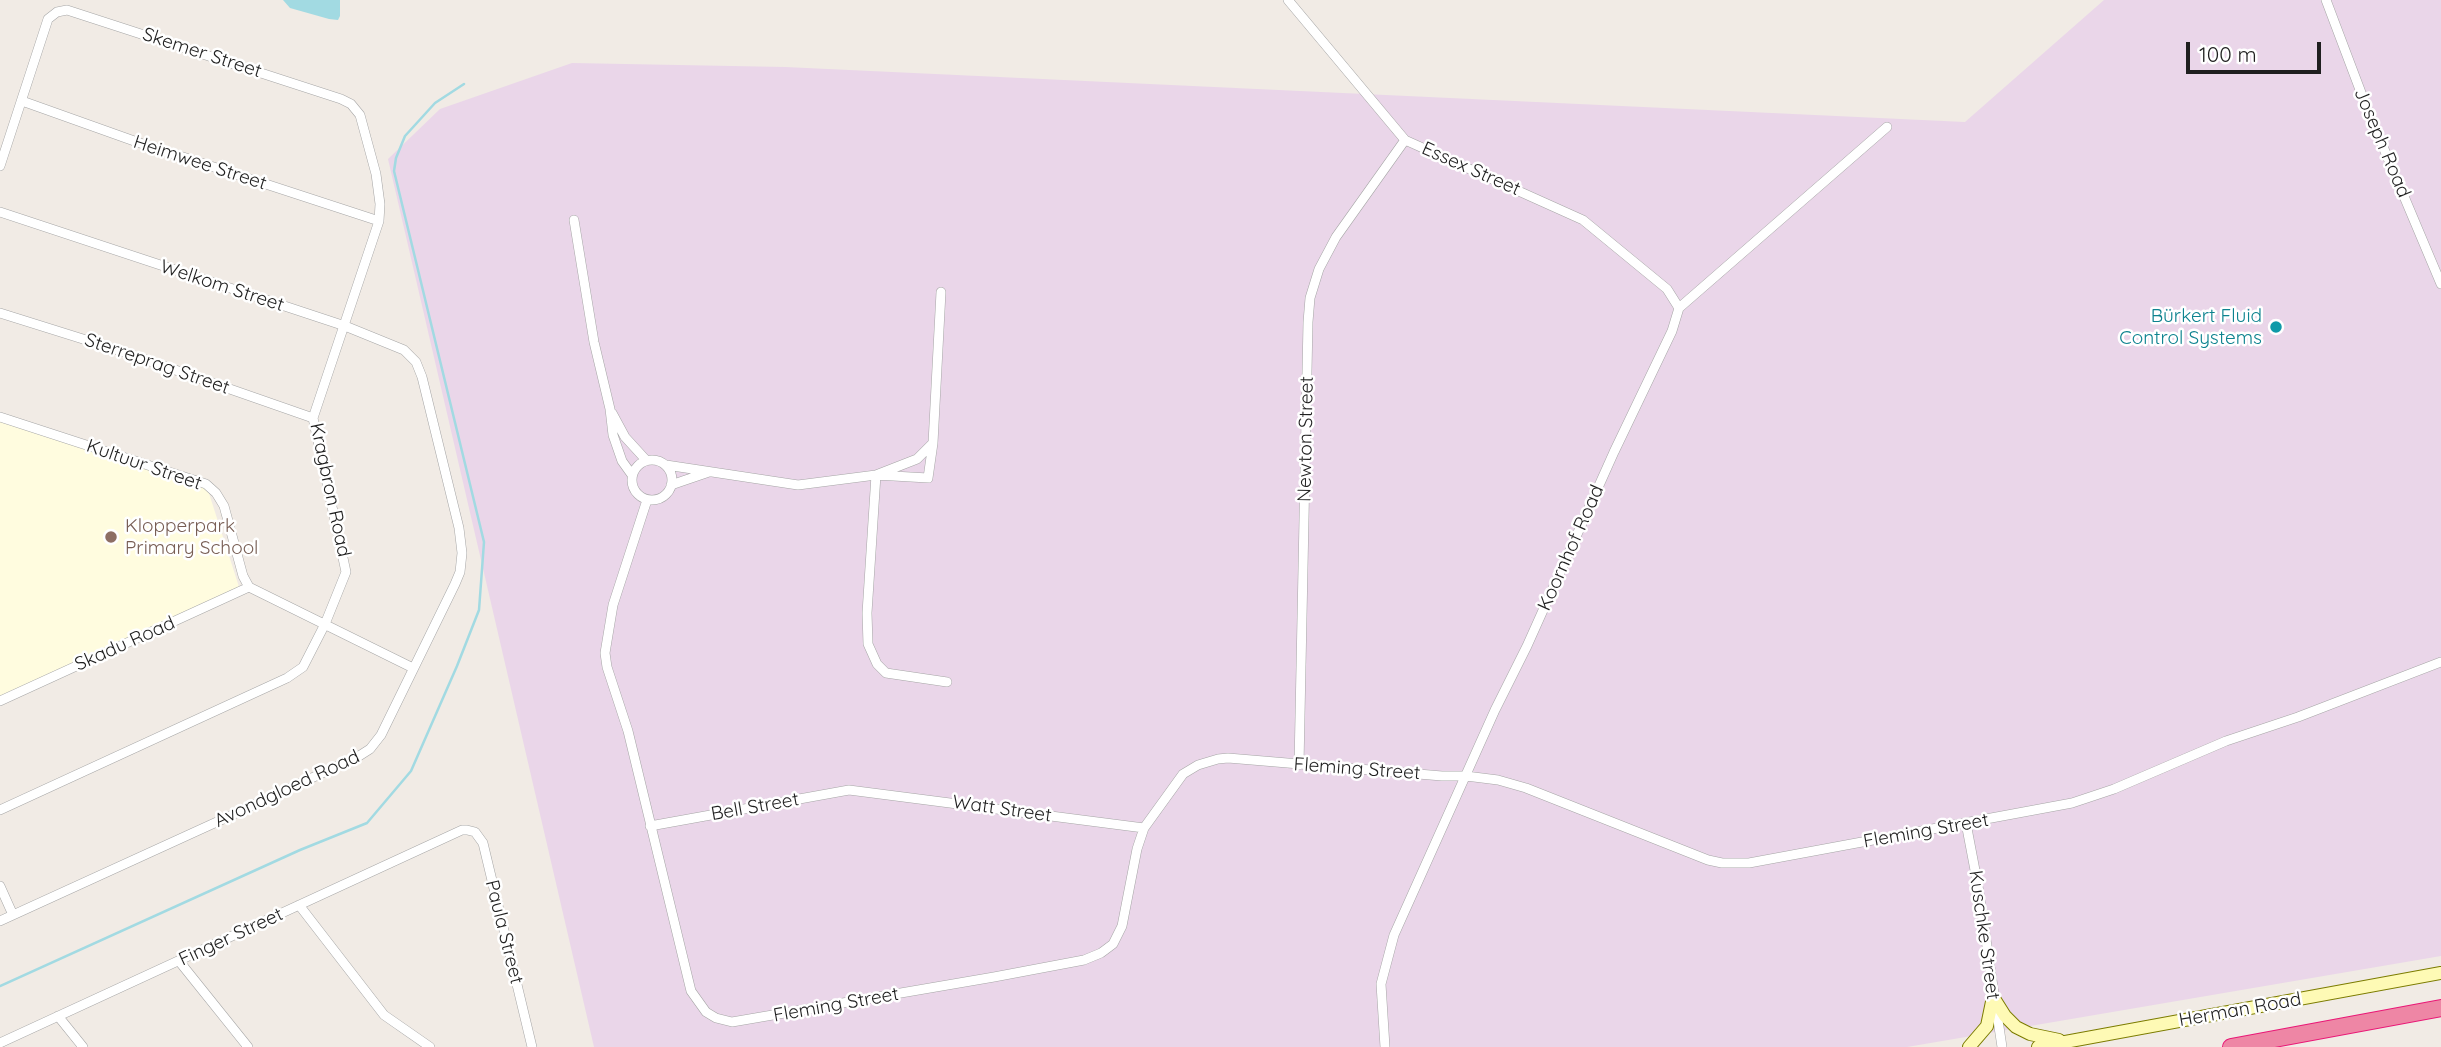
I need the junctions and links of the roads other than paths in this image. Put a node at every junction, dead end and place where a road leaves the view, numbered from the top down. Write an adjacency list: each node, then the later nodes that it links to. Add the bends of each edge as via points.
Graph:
1 (1288, 0): 6 (street, Essex Street)
2 (2326, 0): 11 (street, Joseph Road)
3 (22, 101): 4 (street, Skemer Street, via 48,19 60,11 74,11 341,99); 7 (street); 10 (street, Heimwee Street)
4 (356, 108): 10 (street, Kragbron Road, via 376,174)
5 (1887, 127): 13 (street, Koornhof Road)
6 (1405, 140): 13 (street, Essex Street, via 1583,220 1667,289); 34 (street, Newton Street, via 1336,237 1310,298)
7 (0, 166)
8 (0, 212): 15 (street, Welkom Street)
9 (575, 220): 17 (street, via 594,342)
10 (379, 221): 15 (street, Kragbron Road)
11 (2441, 284)
12 (941, 292): 20 (street)
13 (1679, 308): 35 (street, Koornhof Road)
14 (0, 313): 19 (street, Sterreprag Street)
15 (345, 326): 16 (street, Welkom Street, via 404,350 416,362); 19 (street, Kragbron Road)
16 (423, 384): 31 (street, Avondgloed Road, via 459,528 462,559 455,584)
17 (610, 409): 21 (street, via 625,437); 24 (street, via 613,435)
18 (0, 417): 28 (street, Kultuur Street, via 206,484 224,506)
19 (313, 418): 29 (street, Kragbron Road, via 346,567 345,581)
20 (933, 443): 25 (street, via 917,459); 25 (street, via 928,478)
21 (646, 460): 22 (street); 24 (street)
22 (666, 465): 23 (street); 26 (street)
23 (711, 472): 25 (street, via 798,485); 26 (street)
24 (632, 475): 27 (street, via 634,490)
25 (876, 475): 32 (street, via 868,644 886,673)
26 (671, 485): 27 (street, via 662,497)
27 (647, 500): 39 (street, Fleming Street, via 618,589 605,653)
28 (249, 587): 29 (street); 33 (street, Skadu Road)
29 (326, 624): 31 (street); 37 (street, Kragbron Road, via 296,674)
30 (2441, 662): 38 (street, Fleming Street, via 2226,741 2114,789 2072,803)
31 (413, 668): 44 (street, Avondgloed Road, via 381,735 359,756)
32 (947, 682)
33 (0, 701)
34 (1299, 765): 35 (street, Fleming Street); 40 (street, Fleming Street, via 1228,758 1198,765 1183,774)
35 (1466, 776): 38 (street, Fleming Street, via 1526,788 1722,863 1762,861); 57 (street, Koornhof Road, via 1414,885 1384,967)
36 (859, 791): 39 (street, Bell Street, via 843,790); 40 (street, Watt Street)
37 (0, 810)
38 (1966, 823): 48 (street, Kuschke Street)
39 (650, 826): 40 (street, Fleming Street, via 691,991 706,1012 732,1022 994,977 1101,953 1113,944 1122,926)
40 (1144, 828)
41 (462, 830): 43 (street, Finger Street); 56 (street, Paula Street, via 475,832 483,843)
42 (0, 886): 44 (street)
43 (299, 905): 46 (street, Finger Street); 55 (street, via 384,1015)
44 (13, 915): 45 (street, Avondgloed Road)
45 (0, 920)
46 (179, 961): 50 (street, Finger Street); 54 (street)
47 (2441, 973): 51 (main road, Herman Road)
48 (1993, 997): 51 (main road, via 2005,1017 2021,1030); 58 (main road, via 1987,1026); 59 (street, Kuschke Street)
49 (2441, 1008): 61 (highway)
50 (58, 1016): 52 (street, Finger Street); 53 (street)
51 (2071, 1041): 60 (main road, Herman Road)
52 (0, 1043)
53 (83, 1047)
54 (248, 1047)
55 (430, 1047)
56 (532, 1047)
57 (1385, 1047)
58 (1969, 1047)
59 (2002, 1047)
60 (2038, 1047)
61 (2231, 1047)

